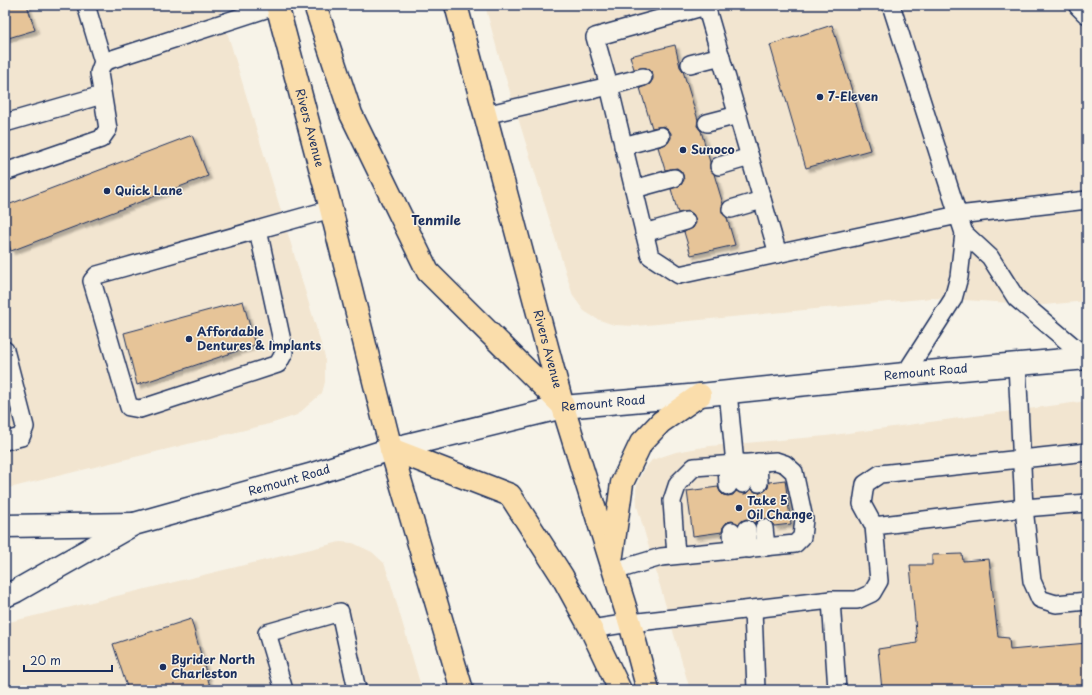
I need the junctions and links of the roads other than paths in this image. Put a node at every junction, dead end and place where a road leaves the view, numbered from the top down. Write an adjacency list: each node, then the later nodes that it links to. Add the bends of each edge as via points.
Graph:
1 (86, 5): 10 (lane)
2 (277, 5): 10 (lane); 29 (main road, Rivers Avenue)
3 (315, 5): 42 (main road, via 351,114 428,272)
4 (456, 5): 15 (main road, Rivers Avenue)
5 (708, 5): 9 (lane); 13 (lane, via 594,37)
6 (891, 5): 30 (lane)
7 (1080, 5): 8 (main road)
8 (1087, 12)
9 (721, 56): 11 (lane); 16 (lane)
10 (103, 62): 14 (lane, via 98,73)
11 (690, 64)
12 (643, 77): 13 (lane)
13 (609, 86): 15 (lane); 20 (lane)
14 (102, 95): 17 (lane); 23 (lane, via 108,129 101,139)
15 (485, 115): 42 (main road, Rivers Avenue)
16 (738, 115): 18 (lane); 21 (lane)
17 (5, 123)
18 (707, 123)
19 (661, 136): 20 (lane)
20 (623, 146): 25 (lane)
21 (750, 157): 22 (lane); 26 (lane)
22 (719, 166)
23 (5, 172)
24 (674, 178): 25 (lane)
25 (634, 189): 33 (lane)
26 (762, 200): 28 (lane); 35 (lane)
27 (1087, 200): 30 (lane)
28 (731, 209)
29 (331, 210): 32 (lane); 44 (main road, Rivers Avenue)
30 (958, 215): 34 (lane); 35 (lane)
31 (686, 221): 33 (lane)
32 (258, 230): 32 (lane, via 97,275 92,281 129,407 140,409 278,364 284,353)
33 (644, 233): 35 (lane, via 650,256 679,275)
34 (964, 233): 37 (lane, via 990,257 1016,298); 39 (lane, via 959,277 953,299)
35 (778, 254)
36 (5, 350): 43 (lane, via 25,427 21,437)
37 (1087, 358): 38 (main road, Remount Road)
38 (1017, 364): 39 (main road, Remount Road); 46 (lane)
39 (905, 374): 40 (main road, Remount Road)
40 (728, 392): 41 (main road, Remount Road); 47 (lane)
41 (700, 395): 42 (main road, Remount Road); 58 (main road, via 661,422 642,443 632,461 622,483)
42 (563, 407): 44 (main road, Remount Road); 58 (main road, Rivers Avenue)
43 (5, 441)
44 (391, 449): 50 (main road, Remount Road, via 313,474); 64 (main road, via 510,496 562,576); 67 (main road, Rivers Avenue)
45 (1087, 452): 46 (lane)
46 (1022, 459): 49 (lane); 52 (lane, via 880,474 865,484 862,504)
47 (740, 464): 47 (lane, via 743,484); 55 (lane, via 776,461 785,464 794,472 804,519 802,537 795,544); 57 (lane, via 694,467 678,483 672,501)
48 (1087, 503): 49 (lane)
49 (1024, 508): 52 (lane); 61 (lane, via 1032,581 1040,599 1056,604)
50 (134, 524): 51 (main road, Remount Road); 59 (main road, Remount Road)
51 (5, 526)
52 (874, 526): 60 (lane, via 879,581 872,593 857,600)
53 (764, 528): 55 (lane)
54 (740, 530): 56 (lane)
55 (766, 547): 56 (lane)
56 (741, 549): 57 (lane)
57 (676, 555): 58 (lane)
58 (612, 567): 63 (main road, Rivers Avenue)
59 (5, 596)
60 (830, 600): 62 (lane); 71 (lane)
61 (1087, 601)
62 (753, 609): 63 (lane); 70 (lane)
63 (630, 623): 64 (lane); 69 (main road, Rivers Avenue)
64 (591, 629): 68 (main road)
65 (284, 690): 66 (lane, via 267,633 340,612)
66 (357, 690)
67 (462, 690)
68 (620, 690)
69 (648, 690)
70 (756, 690)
71 (837, 690)

